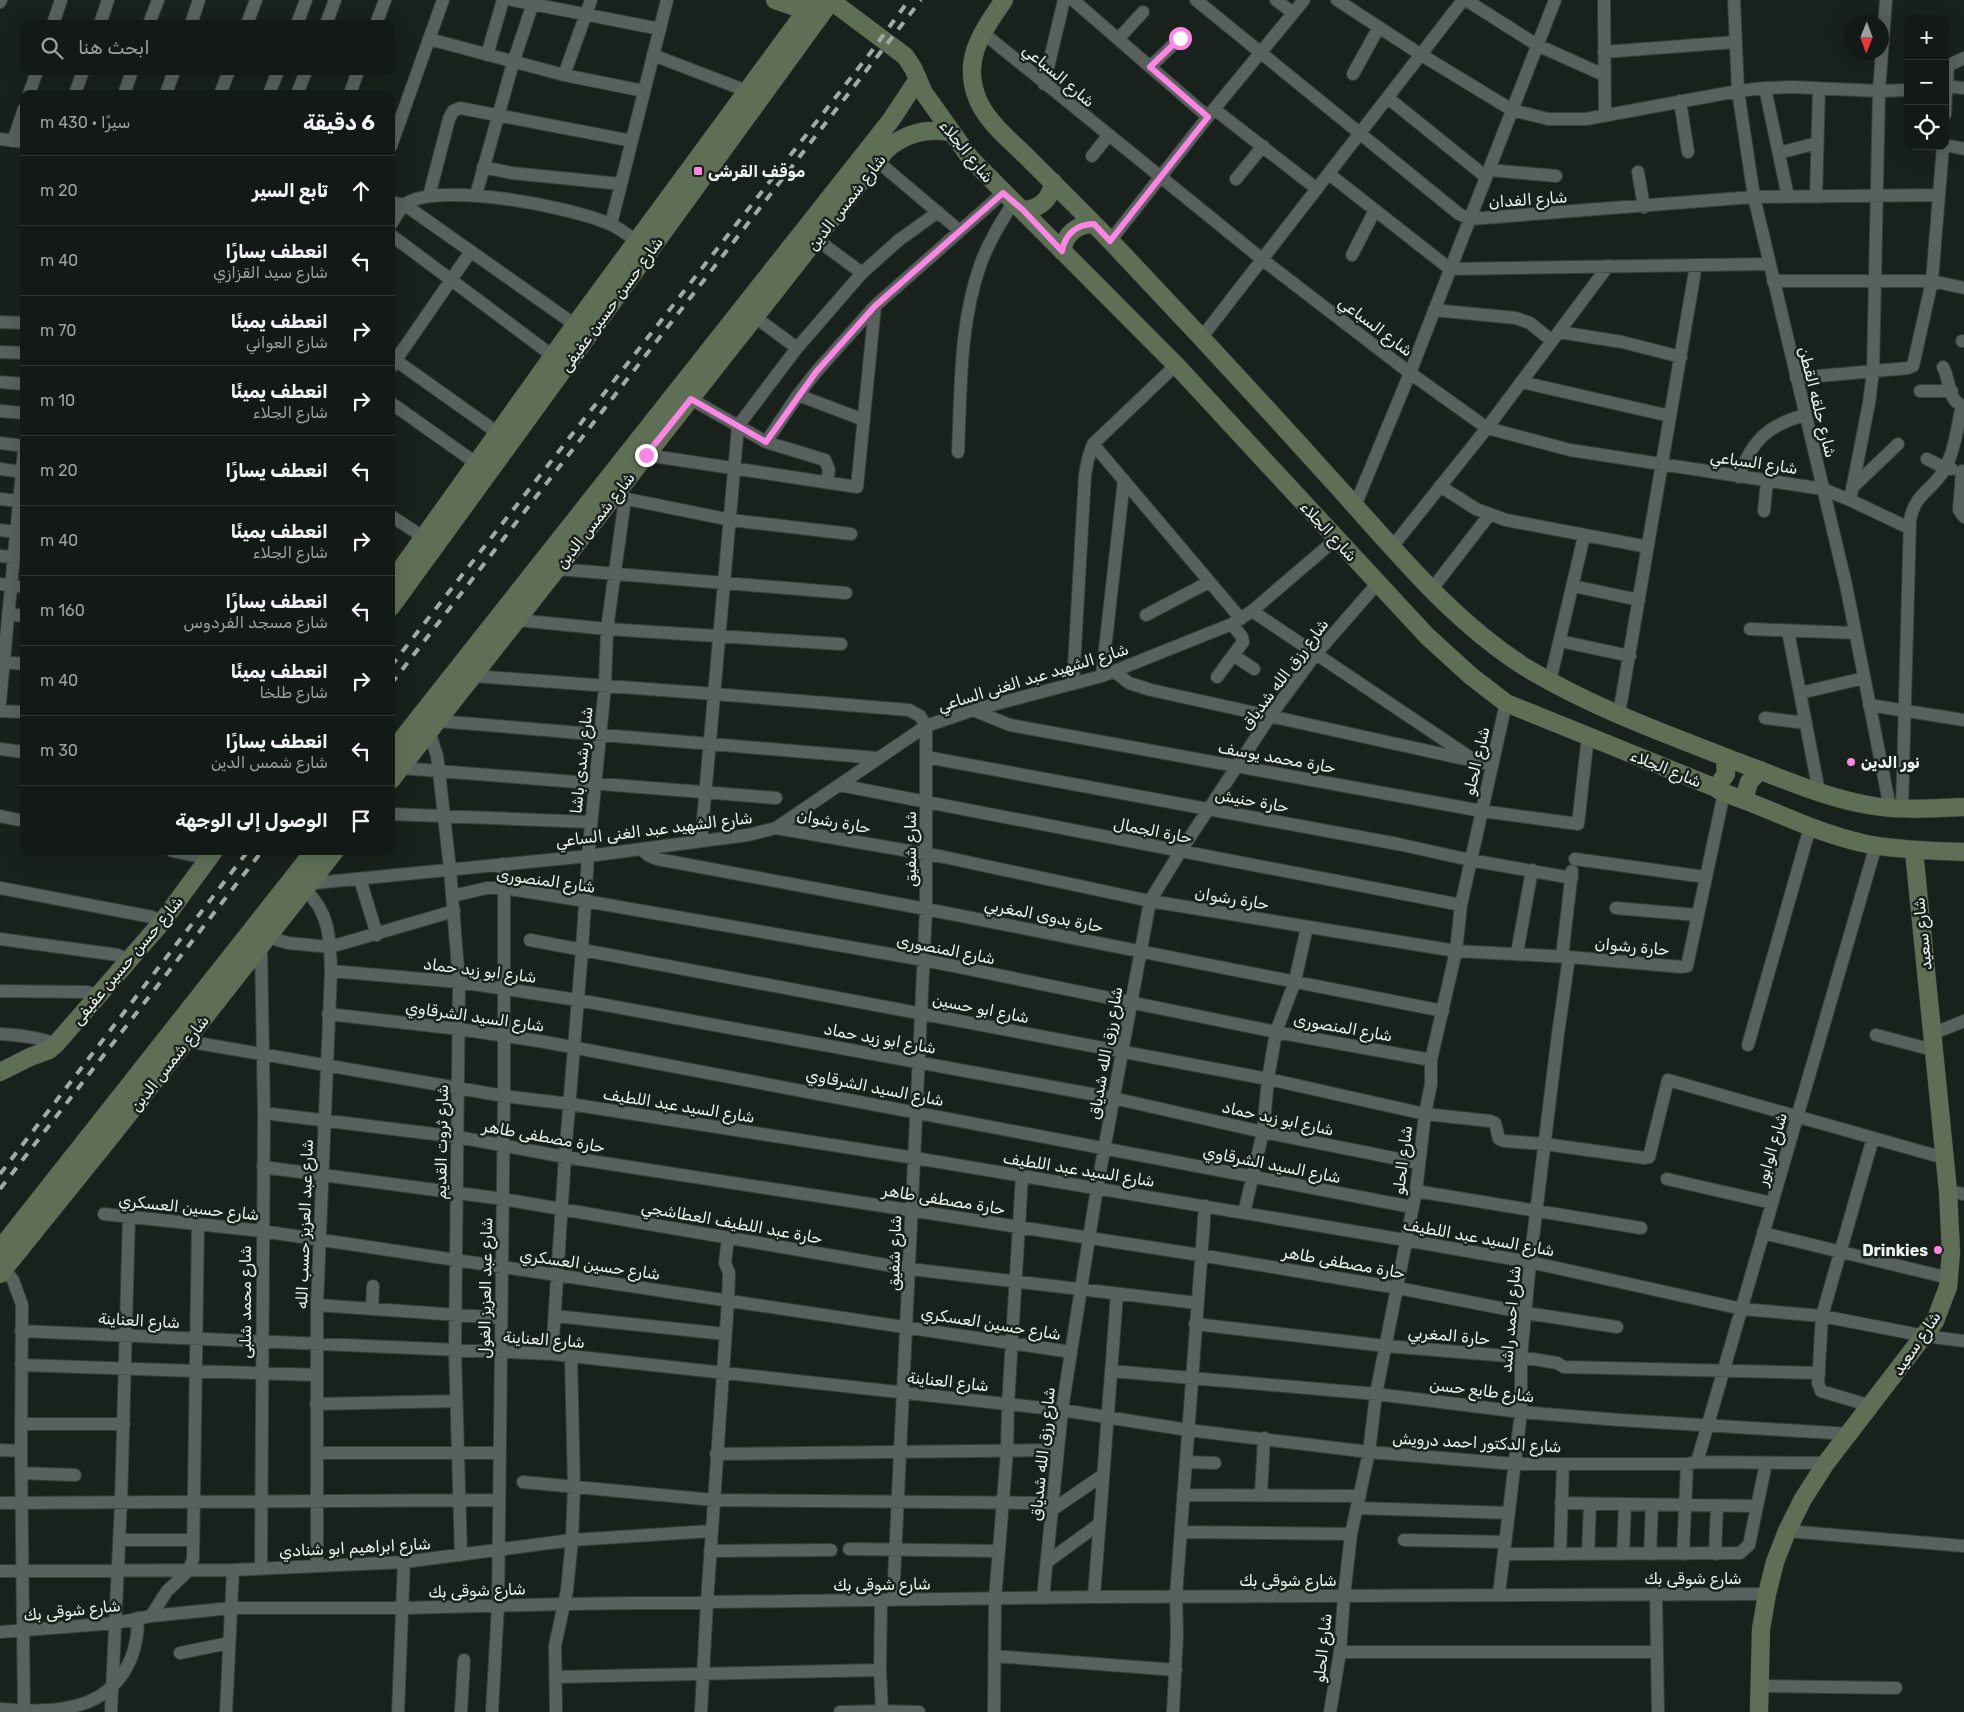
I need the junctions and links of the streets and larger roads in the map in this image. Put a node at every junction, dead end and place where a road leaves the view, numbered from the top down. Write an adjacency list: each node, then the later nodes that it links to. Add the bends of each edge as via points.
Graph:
1 (60, 0): 32 (street)
2 (108, 0): 33 (street)
3 (158, 0): 34 (street)
4 (199, 0): 35 (street)
5 (256, 0): 36 (street)
6 (306, 0): 37 (street)
7 (335, 0): 38 (street)
8 (384, 0): 39 (street)
9 (443, 0): 44 (street)
10 (503, 0): 51 (street)
11 (512, 0): 27 (street)
12 (591, 0): 31 (street)
13 (667, 0): 41 (street)
14 (775, 0): 28 (street, شارع الجلاء)
15 (1004, 0): 42 (street, شارع الجلاء)
16 (1064, 0): 69 (street)
17 (1073, 0): 45 (street)
18 (1196, 0): 48 (street, شارع الفدان)
19 (1276, 0): 30 (street)
20 (1304, 0): 30 (street)
21 (1338, 0): 40 (street)
22 (1465, 0): 47 (street); 50 (street)
23 (1555, 0): 47 (street)
24 (1604, 0): 49 (street)
25 (1734, 0): 46 (street, شارع حلقه القطن)
26 (1886, 0): 85 (street)
27 (533, 2): 31 (street); 54 (street)
28 (820, 5): 68 (street, شارع الجلاء, via 905,56); 86 (street, شارع حسن حسين عفيفى); 140 (street, شارع حسن حسين عفيفى)
29 (1142, 12): 45 (street)
30 (1294, 13): 48 (street)
31 (586, 14): 41 (street); 66 (street)
32 (54, 20)
33 (101, 20)
34 (150, 20)
35 (192, 20)
36 (248, 20)
37 (298, 20)
38 (328, 20)
39 (377, 20)
40 (1379, 27): 50 (street); 57 (street)
41 (660, 28): 52 (street)
42 (982, 32): 69 (street, شارع السباعي); 116 (street, شارع الجلاء, via 973,57 973,84 977,97 990,120)
43 (1180, 38): 56 (street)
44 (429, 39): 51 (street); 95 (street)
45 (1118, 39): 56 (street)
46 (1735, 42): 49 (street); 84 (street, شارع حلقه القطن)
47 (1537, 45): 67 (street); 89 (street)
48 (1262, 52): 90 (street); 94 (street, شارع الفدان)
49 (1604, 52): 67 (street)
50 (1420, 54): 87 (street); 89 (street)
51 (486, 55): 54 (street)
52 (653, 55): 83 (street); 86 (street)
53 (1964, 58): 55 (street)
54 (513, 63): 66 (street); 91 (street)
55 (1949, 66)
56 (1150, 67): 90 (street)
57 (1353, 74)
58 (36, 75): 74 (street)
59 (82, 75): 75 (street)
60 (131, 75): 76 (street)
61 (173, 75): 77 (street)
62 (227, 75): 78 (street)
63 (276, 75): 79 (street)
64 (304, 75): 80 (street)
65 (357, 75): 81 (street)
66 (564, 75): 83 (street)
67 (1604, 75): 92 (street)
68 (918, 79): 93 (street, شارع الجلاء); 215 (street, شارع شمس الدين)
69 (1044, 84): 96 (street, شارع السباعي)
70 (1949, 86): 73 (street)
71 (1765, 88): 72 (street); 84 (street); 106 (street)
72 (1819, 88): 85 (street); 100 (street)
73 (1964, 88)
74 (30, 90)
75 (76, 90)
76 (125, 90)
77 (167, 90)
78 (222, 90)
79 (271, 90)
80 (299, 90)
81 (351, 90)
82 (1904, 90): 85 (street)
83 (644, 91): 98 (street)
84 (1738, 91): 88 (street); 125 (street, شارع حلقه القطن)
85 (1879, 91): 122 (street)
86 (747, 92): 140 (street, شارع حسن حسين عفيفى)
87 (1388, 98): 94 (street); 112 (street)
88 (1680, 102): 92 (street); 105 (street)
89 (1512, 110): 92 (street, via 1558,120); 112 (street)
90 (1211, 113): 101 (street); 114 (street)
91 (499, 114): 98 (street); 109 (street); 121 (street, via 464,107 456,109 451,115)
92 (1605, 116)
93 (950, 132): 108 (street, شارع شمس الدين, via 928,130 906,136 892,144); 126 (street, شارع الجلاء)
94 (1360, 134): 111 (street); 133 (street, شارع الفدان)
95 (395, 135)
96 (1108, 136): 107 (street); 114 (street, شارع السباعي)
97 (0, 138): 99 (street)
98 (632, 141): 117 (street)
99 (18, 142)
100 (1817, 143): 106 (street); 124 (street)
101 (1263, 146): 115 (street); 118 (street)
102 (1949, 147): 103 (street)
103 (1964, 149)
104 (1944, 150): 120 (street)
105 (1688, 152)
106 (1779, 154): 123 (street)
107 (1092, 156)
108 (877, 161): 131 (street); 138 (street, شارع شمس الدين)
109 (483, 167): 117 (street); 119 (street)
110 (1638, 172): 129 (street)
111 (1329, 174): 118 (street); 130 (street)
112 (1487, 174): 113 (street); 133 (street)
113 (1556, 176)
114 (1160, 178): 139 (street); 144 (street, شارع السباعي)
115 (1236, 179)
116 (1053, 182): 126 (street, via 1046,200 1036,208); 135 (street, شارع الجلاء)
117 (621, 184): 134 (street)
118 (1317, 189): 144 (street)
119 (476, 195): 121 (street); 134 (street, via 530,202)
120 (1938, 195): 122 (street, شارع الفدان); 153 (street)
121 (429, 196): 128 (street)
122 (1875, 196): 124 (street, شارع الفدان); 151 (street)
123 (1788, 197): 124 (street, شارع الفدان); 125 (street, شارع الفدان)
124 (1816, 197)
125 (1754, 198): 129 (street, شارع الفدان); 145 (street, شارع حلقه القطن)
126 (1013, 202): 136 (street); 141 (street, شارع الجلاء); 197 (street, via 980,265 968,310)
127 (395, 203): 128 (street)
128 (405, 204): 132 (street); 142 (street)
129 (1644, 207): 133 (street, شارع الفدان)
130 (1375, 210): 143 (street); 148 (street)
131 (938, 212): 136 (street); 149 (street, via 899,240)
132 (395, 218)
133 (1470, 219): 148 (street)
134 (611, 224): 140 (street)
135 (1094, 224): 139 (street, شارع الجلاء); 141 (street, via 1075,229 1066,238)
136 (960, 231): 155 (street)
137 (395, 238): 150 (street)
138 (816, 239): 149 (street); 157 (street, شارع شمس الدين)
139 (1110, 241): 162 (street, شارع الجلاء)
140 (643, 246): 160 (street, شارع حسن حسين عفيفى)
141 (1062, 251): 170 (street, شارع الجلاء)
142 (471, 252): 150 (street); 160 (street)
143 (1352, 255)
144 (1262, 260): 162 (street); 173 (street, شارع السباعي)
145 (1769, 264): 146 (street); 152 (street, شارع حلقه القطن)
146 (1696, 265): 147 (street); 167 (street)
147 (1608, 266): 148 (street); 161 (street)
148 (1450, 269): 156 (street)
149 (862, 273): 163 (street)
150 (452, 280): 166 (street); 168 (street)
151 (1874, 280): 152 (street); 153 (street); 172 (street)
152 (1772, 281): 174 (street, شارع حلقه القطن)
153 (1932, 281): 154 (street); 172 (street, via 1914,363 1908,368)
154 (1964, 288)
155 (875, 306): 180 (street); 188 (street)
156 (1434, 310): 161 (street, via 1516,318); 173 (street)
157 (755, 317): 163 (street); 181 (street, شارع شمس الدين)
158 (0, 322): 159 (street)
159 (20, 323)
160 (582, 330): 166 (street, شارع حسن حسين عفيفى); 191 (street, شارع حسن حسين عفيفى)
161 (1555, 336): 167 (street, via 1622,342); 176 (street)
162 (1202, 337): 218 (street, شارع الجلاء)
163 (797, 348): 189 (street)
164 (0, 352): 165 (street)
165 (20, 353)
166 (553, 356): 191 (street, شارع حسن حسين عفيفى)
167 (1681, 357): 187 (street)
168 (395, 358)
169 (395, 362): 191 (street)
170 (1176, 365): 194 (street); 229 (street, شارع الجلاء)
171 (1943, 367): 179 (street)
172 (1873, 372): 174 (street); 214 (street)
173 (1410, 373): 190 (street, شارع السباعي); 218 (street)
174 (1796, 378): 186 (street, شارع حلقه القطن)
175 (0, 382): 177 (street)
176 (1521, 382): 187 (street); 190 (street)
177 (20, 384)
178 (1920, 391): 179 (street)
179 (1952, 391): 183 (street, via 1956,403)
180 (798, 395): 188 (street); 192 (street)
181 (691, 399): 189 (street); 198 (street, شارع شمس الدين)
182 (395, 406): 202 (street)
183 (1963, 406): 203 (street)
184 (0, 411): 185 (street)
185 (20, 413)
186 (1805, 415): 207 (street, via 1786,420 1756,442 1745,458); 212 (street, شارع حلقه القطن)
187 (1670, 416): 200 (street)
188 (864, 420): 210 (street, via 857,487)
189 (738, 426): 192 (street); 201 (street)
190 (1487, 428): 200 (street, شارع السباعي, via 1570,450); 211 (street)
191 (504, 438): 202 (street, شارع حسن حسين عفيفى)
192 (766, 442): 210 (street, via 825,460 829,470)
193 (0, 443): 196 (street)
194 (1093, 444): 208 (street); 273 (street, via 1085,475)
195 (1898, 444): 214 (street)
196 (20, 446)
197 (958, 452)
198 (646, 455): 201 (street); 215 (street, شارع شمس الدين)
199 (1927, 459): 203 (street)
200 (1662, 465): 207 (street, شارع السباعي); 232 (street)
201 (735, 467): 210 (street); 223 (street)
202 (482, 468): 230 (street, شارع حسن حسين عفيفى)
203 (1945, 468): 205 (street); 224 (street, via 1914,505)
204 (0, 470): 206 (street)
205 (1963, 471): 221 (street, via 1959,510)
206 (20, 472)
207 (1740, 476): 209 (street, شارع السباعي)
208 (1124, 480): 238 (street); 268 (street)
209 (1767, 481): 212 (street, شارع السباعي); 219 (street)
210 (827, 482)
211 (1440, 486): 220 (street); 231 (street)
212 (1823, 489): 214 (street, شارع السباعي); 256 (street, شارع حلقه القطن)
213 (20, 491): 217 (street)
214 (1851, 494): 224 (street, شارع السباعي)
215 (612, 496): 223 (street); 235 (street, شارع شمس الدين); 237 (street, شارع رشدى باشا); 294 (street, شارع شمس الدين)
216 (0, 499): 217 (street)
217 (19, 501): 226 (street)
218 (1355, 506): 231 (street, شارع الجلاء)
219 (1764, 511)
220 (1490, 514): 228 (street, via 1524,525); 243 (street)
221 (1964, 516)
222 (395, 519): 230 (street)
223 (731, 520): 227 (street); 239 (street)
224 (1910, 528): 283 (street)
225 (0, 530): 226 (street)
226 (20, 532): 234 (street)
227 (851, 534)
228 (1584, 536): 232 (street); 242 (street)
229 (1336, 539): 240 (street, شارع الجلاء); 247 (street, شارع الشهيد عبد الغنى الساعي)
230 (430, 541): 236 (street, شارع حسن حسين عفيفى)
231 (1392, 547): 243 (street, شارع الجلاء)
232 (1648, 547): 246 (street)
233 (0, 556): 234 (street)
234 (14, 557): 241 (street)
235 (557, 570): 237 (street); 251 (street, شارع شمس الدين)
236 (399, 573): 244 (street, شارع حسن حسين عفيفى)
237 (614, 574): 239 (street); 253 (street, شارع رشدى باشا)
238 (1210, 582): 248 (street); 252 (street)
239 (725, 583): 245 (street); 257 (street)
240 (1377, 584): 261 (street, شارع رزق الله شدياق); 278 (street, شارع الجلاء, via 1450,658)
241 (12, 585): 249 (street)
242 (1573, 586): 246 (street); 258 (street)
243 (1432, 589): 271 (street, شارع الجلاء, via 1451,610 1498,649)
244 (395, 590)
245 (846, 594)
246 (1639, 600): 263 (street)
247 (1252, 611): 252 (street, شارع الشهيد عبد الغنى الساعي); 261 (street)
248 (1146, 615)
249 (5, 616): 250 (street); 262 (street)
250 (20, 616)
251 (517, 620): 253 (street); 267 (street, شارع شمس الدين)
252 (1237, 622): 260 (street, via 1243,642); 266 (street, شارع الشهيد عبد الغنى الساعي)
253 (607, 629): 257 (street); 274 (street, شارع رشدى باشا)
254 (1750, 629): 255 (street)
255 (1788, 631): 256 (street); 275 (street)
256 (1855, 633): 270 (street, شارع حلقه القطن)
257 (720, 636): 259 (street); 276 (street)
258 (1560, 641): 263 (street); 271 (street)
259 (841, 644)
260 (1233, 655): 265 (street); 269 (street)
261 (1315, 655): 285 (street, شارع رزق الله شدياق); 300 (street)
262 (3, 656): 264 (street); 272 (street)
263 (1630, 656): 284 (street)
264 (20, 662)
265 (1254, 669)
266 (1115, 672): 268 (street, شارع الشهيد عبد الغنى الساعي); 285 (street, via 1129,683 1151,690)
267 (473, 676): 274 (street); 289 (street, شارع شمس الدين)
268 (1102, 676): 273 (street, شارع الشهيد عبد الغنى الساعي)
269 (1217, 677)
270 (1864, 678): 275 (street); 279 (street, شارع حلقه القطن)
271 (1550, 681): 284 (street, شارع الجلاء)
272 (1, 684): 277 (street)
273 (1073, 684): 280 (street, شارع الشهيد عبد الغنى الساعي)
274 (605, 686): 276 (street); 291 (street, شارع رشدى باشا)
275 (1800, 693): 288 (street)
276 (715, 694): 290 (street, via 908,710 920,716); 293 (street)
277 (0, 702)
278 (1506, 703): 292 (street, شارع الجلاء); 301 (street, شارع الحلو)
279 (1869, 705): 283 (street); 315 (street, شارع حلقه القطن)
280 (973, 710): 290 (street, شارع الشهيد عبد الغنى الساعي); 302 (street, حارة محمد يوسف, via 1010,725)
281 (0, 711): 282 (street)
282 (20, 712)
283 (1905, 712): 287 (street); 315 (street)
284 (1619, 714): 298 (street, شارع الجلاء)
285 (1271, 715): 300 (street); 302 (street, شارع رزق الله شدياق)
286 (1765, 718): 288 (street)
287 (1964, 720)
288 (1806, 723): 309 (street)
289 (434, 726): 291 (street); 304 (street, شارع ثروت القديم); 305 (street, شارع شمس الدين)
290 (926, 726): 297 (street, شارع شفيق); 299 (street, شارع الشهيد عبد الغنى الساعي)
291 (601, 734): 293 (street); 306 (street, شارع رشدى باشا)
292 (1588, 736): 308 (street, شارع الجلاء); 317 (street, حارة محمد يوسف, via 1578,824)
293 (710, 744): 299 (street); 310 (street)
294 (395, 748)
295 (0, 749): 296 (street)
296 (20, 752)
297 (926, 757): 313 (street, شارع شفيق); 316 (street, حارة حنيش)
298 (1726, 757): 303 (street, شارع الجلاء); 308 (street, via 1726,774)
299 (878, 758): 307 (street, شارع الشهيد عبد الغنى الساعي)
300 (1474, 760): 301 (street)
301 (1492, 765): 317 (street, شارع الحلو)
302 (1238, 766): 316 (street, شارع رزق الله شدياق); 317 (street, حارة محمد يوسف)
303 (1760, 770): 309 (street, شارع الجلاء); 312 (street, via 1749,782)
304 (440, 772): 305 (street); 306 (street); 320 (street, شارع ثروت القديم)
305 (396, 774)
306 (595, 784): 310 (street); 322 (street, شارع رشدى باشا)
307 (840, 785): 313 (street, حارة الجمال); 324 (street, شارع الشهيد عبد الغنى الساعي)
308 (1720, 791): 312 (street, شارع الجلاء); 342 (street)
309 (1819, 792): 315 (street, شارع الجلاء, via 1854,802)
310 (705, 793): 311 (street); 325 (street)
311 (776, 798)
312 (1744, 800): 323 (street, شارع الجلاء)
313 (926, 802): 329 (street, حارة الجمال); 331 (street, شارع شفيق)
314 (1964, 807): 315 (street, شارع الجلاء)
315 (1896, 808)
316 (1209, 809): 329 (street, شارع رزق الله شدياق); 337 (street, حارة حنيش)
317 (1482, 811): 337 (street, شارع الحلو)
318 (395, 814): 320 (street)
319 (0, 816): 321 (street)
320 (443, 816): 322 (street); 339 (street, شارع ثروت القديم)
321 (20, 820)
322 (591, 822): 336 (street, شارع رشدى باشا)
323 (1810, 826): 326 (street, شارع الجلاء); 390 (street)
324 (776, 828): 325 (street, شارع الشهيد عبد الغنى الساعي); 331 (street, حارة رشوان)
325 (701, 841): 327 (street, شارع الشهيد عبد الغنى الساعي)
326 (1876, 845): 328 (street, شارع الجلاء); 406 (street, شارع الوابور)
327 (641, 849): 336 (street, شارع الشهيد عبد الغنى الساعي); 353 (street, حارة بدوى المغربي, via 657,859)
328 (1914, 850): 330 (street, شارع الجلاء); 389 (street, شارع سعيد)
329 (1180, 852): 350 (street, شارع رزق الله شدياق); 351 (street, حارة الجمال)
330 (1964, 852)
331 (926, 854): 350 (street, حارة رشوان); 353 (street, شارع شفيق)
332 (196, 855): 356 (street, شارع حسن حسين عفيفى)
333 (211, 855): 356 (street, شارع حسن حسين عفيفى)
334 (311, 855): 344 (street, شارع شمس الدين)
335 (332, 855): 345 (street, شارع شمس الدين)
336 (588, 856): 338 (street, شارع الشهيد عبد الغنى الساعي); 349 (street, شارع رشدى باشا)
337 (1470, 860): 341 (street, حارة حنيش); 351 (street, شارع الحلو)
338 (502, 864): 339 (street, شارع الشهيد عبد الغنى الساعي); 347 (street, شارع عبد العزيز الغول)
339 (450, 869): 343 (street, شارع الشهيد عبد الغنى الساعي); 348 (street, شارع ثروت القديم)
340 (1573, 869): 341 (street, حارة حنيش); 342 (street, حارة حنيش); 367 (street, شارع احمد راشد)
341 (1532, 870): 366 (street)
342 (1705, 877): 355 (street)
343 (360, 879): 345 (street, شارع الشهيد عبد الغنى الساعي); 358 (street)
344 (288, 884): 345 (street, شارع الشهيد عبد الغنى الساعي); 446 (street, شارع شمس الدين)
345 (307, 887): 361 (street, شارع شمس الدين); 362 (street, شارع عبد العزيز حسب الله, via 324,916)
346 (0, 888): 356 (street)
347 (504, 888): 348 (street, شارع المنصورى, via 487,888); 349 (street, شارع المنصورى); 373 (street, شارع عبد العزيز الغول)
348 (452, 896): 354 (street, شارع ثروت القديم)
349 (585, 901): 363 (street, شارع رشدى باشا); 369 (street, شارع المنصورى)
350 (1150, 902): 357 (street, حارة رشوان); 364 (street, شارع رزق الله شدياق)
351 (1460, 905): 365 (street, شارع الحلو)
352 (1616, 908): 355 (street)
353 (926, 909): 364 (street, حارة بدوى المغربي); 369 (street, شارع شفيق)
354 (454, 911): 358 (street); 372 (street, شارع ثروت القديم)
355 (1697, 915): 367 (street, حارة رشوان, via 1687,966)
356 (157, 920): 368 (street, شارع حسن حسين عفيفى)
357 (1307, 927): 365 (street, حارة رشوان); 371 (street)
358 (377, 934): 362 (street)
359 (0, 939): 368 (street)
360 (530, 940): 363 (street, شارع ابو حسين)
361 (265, 941): 362 (street); 387 (street, شارع شمس الدين); 393 (street, شارع محمد شلبى)
362 (330, 947): 370 (street, شارع عبد العزيز حسب الله)
363 (582, 950): 376 (street, شارع رشدى باشا); 379 (street, شارع ابو حسين)
364 (1140, 950): 371 (street, حارة بدوى المغربي); 377 (street, شارع رزق الله شدياق)
365 (1456, 951): 366 (street, حارة رشوان); 378 (street, شارع الحلو)
366 (1517, 954): 367 (street, حارة رشوان)
367 (1565, 957): 411 (street, شارع احمد راشد)
368 (124, 958): 375 (street, شارع حسن حسين عفيفى)
369 (924, 960): 377 (street, شارع المنصورى); 379 (street, شارع شفيق)
370 (331, 971): 372 (street, شارع ابو زيد حماد); 380 (street, شارع عبد العزيز حسب الله)
371 (1295, 981): 378 (street, حارة بدوى المغربي); 383 (street)
372 (459, 982): 373 (street, شارع ابو زيد حماد); 382 (street, شارع ثروت القديم)
373 (504, 989): 376 (street, شارع ابو زيد حماد); 385 (street, شارع عبد العزيز الغول)
374 (0, 991): 375 (street)
375 (93, 994): 388 (street, شارع حسن حسين عفيفى)
376 (578, 1000): 391 (street, شارع رشدى باشا); 395 (street, شارع ابو زيد حماد)
377 (1130, 1003): 383 (street, شارع المنصورى); 392 (street, شارع رزق الله شدياق)
378 (1443, 1011): 394 (street, شارع الحلو)
379 (922, 1013): 392 (street, شارع ابو حسين); 395 (street, شارع شفيق)
380 (328, 1014): 382 (street, شارع السيد الشرقاوي); 396 (street, شارع عبد العزيز حسب الله)
381 (1964, 1021): 389 (street)
382 (459, 1029): 385 (street, شارع السيد الشرقاوي); 399 (street, شارع ثروت القديم)
383 (1276, 1032): 394 (street, شارع المنصورى); 398 (street)
384 (0, 1034): 388 (street)
385 (504, 1035): 391 (street, شارع السيد الشرقاوي); 400 (street, شارع عبد العزيز الغول)
386 (1876, 1035): 389 (street)
387 (186, 1041): 393 (street, شارع السيد عبد اللطيف); 452 (street, شارع شمس الدين)
388 (50, 1042): 397 (street, شارع حسن حسين عفيفى)
389 (1932, 1042): 416 (street, شارع سعيد)
390 (1748, 1045)
391 (574, 1048): 402 (street, شارع رشدى باشا); 404 (street, شارع السيد الشرقاوي)
392 (1122, 1053): 398 (street, شارع ابو حسين); 401 (street, شارع رزق الله شدياق)
393 (262, 1056): 396 (street, شارع السيد عبد اللطيف); 403 (street, شارع محمد شلبى)
394 (1431, 1060): 405 (street, شارع الحلو, via 1431,1084)
395 (919, 1062): 401 (street, شارع ابو زيد حماد); 404 (street, شارع شفيق)
396 (327, 1066): 399 (street, شارع السيد عبد اللطيف); 407 (street, شارع عبد العزيز حسب الله)
397 (0, 1072)
398 (1268, 1079): 405 (street, شارع ابو حسين); 408 (street)
399 (458, 1088): 400 (street, شارع السيد عبد اللطيف); 409 (street, شارع ثروت القديم)
400 (504, 1096): 402 (street, شارع السيد عبد اللطيف); 412 (street, شارع عبد العزيز الغول)
401 (1113, 1098): 408 (street, شارع ابو زيد حماد); 413 (street, شارع رزق الله شدياق)
402 (570, 1104): 414 (street, شارع رشدى باشا); 415 (street, شارع السيد عبد اللطيف)
403 (264, 1112): 407 (street, حارة مصطفى طاهر); 418 (street, شارع محمد شلبى)
404 (917, 1112): 413 (street, شارع السيد الشرقاوي); 415 (street, شارع شفيق)
405 (1425, 1114): 411 (street, شارع ابو حسين, via 1490,1121 1498,1126 1500,1139 1504,1141); 417 (street, شارع الحلو)
406 (1797, 1117): 410 (street); 411 (street, via 1668,1080 1650,1157); 428 (street, شارع الوابور)
407 (325, 1119): 409 (street, حارة مصطفى طاهر); 419 (street, شارع عبد العزيز حسب الله)
408 (1263, 1132): 417 (street, شارع ابو زيد حماد); 421 (street)
409 (458, 1137): 412 (street, حارة مصطفى طاهر); 426 (street, شارع ثروت القديم)
410 (1873, 1138): 416 (street); 447 (street)
411 (1545, 1144): 433 (street, شارع احمد راشد)
412 (503, 1145): 414 (street, حارة مصطفى طاهر); 427 (street, شارع عبد العزيز الغول)
413 (1104, 1148): 421 (street, شارع السيد الشرقاوي); 423 (street, شارع رزق الله شدياق)
414 (565, 1157): 431 (street, شارع رشدى باشا); 432 (street, حارة مصطفى طاهر)
415 (915, 1158): 420 (street, شارع السيد عبد اللطيف); 432 (street, شارع شفيق)
416 (1944, 1158): 425 (street, شارع سعيد)
417 (1419, 1163): 424 (street, شارع الحلو)
418 (263, 1167): 419 (street, حارة عبد اللطيف العطاشجي); 440 (street, شارع محمد شلبى)
419 (323, 1175): 426 (street, حارة عبد اللطيف العطاشجي); 445 (street, شارع عبد العزيز حسب الله)
420 (1022, 1176): 423 (street, شارع السيد عبد اللطيف); 438 (street)
421 (1252, 1177): 430 (street, شارع السيد الشرقاوي); 434 (street)
422 (1667, 1179): 428 (street)
423 (1097, 1188): 429 (street, شارع السيد عبد اللطيف); 443 (street, شارع رزق الله شدياق)
424 (1416, 1191): 430 (street, شارع الحلو); 433 (street)
425 (1956, 1192): 455 (street, شارع سعيد)
426 (457, 1193): 427 (street, حارة عبد اللطيف العطاشجي); 449 (street, شارع ثروت القديم)
427 (503, 1198): 431 (street, حارة عبد اللطيف العطاشجي); 451 (street, شارع عبد العزيز الغول)
428 (1772, 1203): 441 (street, شارع الوابور)
429 (1205, 1206): 434 (street, شارع السيد عبد اللطيف); 448 (street)
430 (1412, 1207): 444 (street, شارع الحلو)
431 (562, 1209): 442 (street, حارة عبد اللطيف العطاشجي); 454 (street, شارع رشدى باشا)
432 (912, 1211): 438 (street, حارة مصطفى طاهر); 453 (street, شارع شفيق)
433 (1538, 1212): 439 (street); 450 (street, شارع احمد راشد)
434 (1244, 1213): 444 (street, شارع السيد عبد اللطيف)
435 (104, 1214): 436 (street, شارع حسين العسكري)
436 (129, 1216): 437 (street, شارع حسين العسكري); 476 (street)
437 (198, 1224): 440 (street, شارع حسين العسكري); 478 (street)
438 (1019, 1227): 443 (street, حارة مصطفى طاهر); 456 (street)
439 (1641, 1228)
440 (262, 1232): 445 (street, شارع حسين العسكري); 479 (street, شارع محمد شلبى)
441 (1763, 1233): 447 (street); 465 (street, شارع الوابور)
442 (728, 1238): 453 (street, حارة عبد اللطيف العطاشجي); 461 (street, via 724,1263 729,1273)
443 (1089, 1238): 448 (street, حارة مصطفى طاهر); 459 (street, شارع رزق الله شدياق)
444 (1406, 1240): 450 (street, شارع السيد عبد اللطيف); 458 (street, شارع الحلو)
445 (320, 1241): 449 (street, شارع حسين العسكري); 463 (street, شارع عبد العزيز حسب الله)
446 (0, 1249)
447 (1840, 1252): 455 (street); 469 (street)
448 (1200, 1255): 458 (street, حارة مصطفى طاهر); 462 (street)
449 (457, 1261): 451 (street, شارع حسين العسكري); 467 (street, شارع ثروت القديم)
450 (1530, 1262): 465 (street, شارع السيد عبد اللطيف); 466 (street, شارع احمد راشد)
451 (502, 1268): 454 (street, شارع حسين العسكري); 470 (street, شارع عبد العزيز الغول)
452 (1, 1269): 474 (street, via 13,1280 20,1296)
453 (910, 1269): 456 (street, حارة عبد اللطيف العطاشجي); 472 (street, شارع شفيق)
454 (558, 1276): 461 (street, شارع حسين العسكري); 468 (street, شارع رشدى باشا)
455 (1949, 1278): 477 (street, شارع سعيد, via 1935,1321)
456 (1015, 1282): 459 (street, حارة عبد اللطيف العطاشجي); 481 (street)
457 (373, 1286): 464 (street)
458 (1398, 1288): 466 (street, حارة مصطفى طاهر); 483 (street, شارع الحلو)
459 (1081, 1290): 460 (street, حارة عبد اللطيف العطاشجي); 485 (street, شارع رزق الله شدياق)
460 (1117, 1294): 462 (street, حارة عبد اللطيف العطاشجي); 494 (street)
461 (728, 1301): 472 (street, شارع حسين العسكري); 475 (street)
462 (1197, 1303): 471 (street)
463 (317, 1305): 464 (street); 482 (street, شارع عبد العزيز حسب الله)
464 (372, 1308): 467 (street)
465 (1742, 1310): 469 (street, شارع السيد عبد اللطيف); 492 (street, شارع الوابور)
466 (1526, 1313): 473 (street, حارة مصطفى طاهر); 489 (street, شارع احمد راشد)
467 (456, 1315): 470 (street); 484 (street, شارع ثروت القديم)
468 (555, 1316): 475 (street); 487 (street, شارع رشدى باشا)
469 (1822, 1316): 477 (street, شارع السيد عبد اللطيف); 496 (street)
470 (501, 1318): 486 (street, شارع عبد العزيز الغول)
471 (1195, 1324): 483 (street, حارة المغربي); 499 (street)
472 (908, 1326): 481 (street, شارع حسين العسكري); 500 (street, شارع شفيق)
473 (1618, 1327)
474 (22, 1331): 476 (street, شارع العناينة); 490 (street)
475 (725, 1334): 495 (street)
476 (126, 1335): 478 (street, شارع العناينة); 491 (street)
477 (1925, 1336): 480 (street, شارع السيد عبد اللطيف); 505 (street, شارع سعيد)
478 (196, 1338): 479 (street, شارع العناينة); 493 (street)
479 (262, 1341): 482 (street, شارع العناينة); 497 (street, شارع محمد شلبى)
480 (1964, 1341)
481 (1012, 1343): 485 (street, شارع حسين العسكري); 504 (street)
482 (317, 1344): 484 (street, شارع العناينة); 498 (street, شارع عبد العزيز حسب الله)
483 (1386, 1346): 489 (street, حارة المغربي); 501 (street, شارع الحلو)
484 (455, 1350): 486 (street, شارع العناينة); 502 (street, شارع ثروت القديم)
485 (1071, 1352): 506 (street, شارع رزق الله شدياق)
486 (501, 1353): 487 (street, شارع العناينة); 523 (street, شارع عبد العزيز الغول)
487 (552, 1354): 488 (street, شارع العناينة)
488 (571, 1356): 495 (street, شارع العناينة); 536 (street)
489 (1521, 1358): 492 (street, حارة المغربي, via 1558,1362 1564,1367); 507 (street, شارع احمد راشد)
490 (21, 1365): 491 (street); 509 (street)
491 (125, 1369): 493 (street); 510 (street)
492 (1724, 1370): 496 (street, حارة المغربي); 511 (street, شارع الوابور)
493 (196, 1371): 497 (street); 543 (street)
494 (1111, 1371): 499 (street, شارع طايع حسن); 508 (street)
495 (722, 1373): 500 (street, شارع العناينة); 524 (street)
496 (1819, 1373): 505 (street, via 1821,1391)
497 (262, 1374): 498 (street); 544 (street, شارع محمد شلبى)
498 (317, 1376): 503 (street, شارع عبد العزيز حسب الله)
499 (1192, 1378): 501 (street, شارع طايع حسن); 512 (street)
500 (902, 1393): 504 (street, شارع العناينة); 519 (street, شارع شفيق)
501 (1376, 1394): 507 (street, شارع طايع حسن); 520 (street, شارع الحلو)
502 (456, 1401): 503 (street); 522 (street, شارع ثروت القديم)
503 (316, 1404): 521 (street, شارع عبد العزيز حسب الله)
504 (1008, 1404): 506 (street, شارع العناينة); 518 (street)
505 (1871, 1406): 513 (street, شارع سعيد)
506 (1062, 1410): 508 (street, شارع العناينة); 517 (street, شارع رزق الله شدياق)
507 (1521, 1412): 511 (street, شارع طايع حسن); 530 (street, شارع احمد راشد)
508 (1108, 1417): 512 (street, شارع الدكتور احمد درويش); 533 (street)
509 (21, 1424): 510 (street); 516 (street)
510 (124, 1424): 542 (street)
511 (1708, 1424): 513 (street, شارع طايع حسن); 527 (street, شارع الوابور)
512 (1188, 1430): 514 (street, شارع الدكتور احمد درويش); 525 (street)
513 (1850, 1434): 529 (street, شارع سعيد)
514 (1264, 1438): 520 (street, شارع الدكتور احمد درويش); 537 (street)
515 (0, 1450): 516 (street)
516 (21, 1450): 532 (street)
517 (1058, 1450): 518 (street); 558 (street, شارع رزق الله شدياق)
518 (1007, 1451): 519 (street); 550 (street)
519 (900, 1452): 524 (street); 546 (street, شارع شفيق)
520 (1369, 1452): 530 (street, شارع الدكتور احمد درويش); 547 (street, شارع الحلو)
521 (317, 1453): 522 (street); 545 (street, شارع عبد العزيز حسب الله)
522 (457, 1453): 523 (street); 541 (street, شارع ثروت القديم)
523 (499, 1453): 539 (street, شارع عبد العزيز الغول)
524 (716, 1454): 540 (street)
525 (1186, 1462): 526 (street); 538 (street)
526 (1216, 1463)
527 (1692, 1463): 528 (street, شارع الدكتور احمد درويش); 531 (street, شارع الدكتور احمد درويش); 555 (street, شارع الوابور)
528 (1766, 1463): 529 (street, شارع الدكتور احمد درويش); 557 (street)
529 (1826, 1463): 562 (street, شارع سعيد)
530 (1515, 1464): 531 (street, شارع الدكتور احمد درويش); 559 (street, شارع احمد راشد)
531 (1563, 1464): 551 (street)
532 (21, 1473): 534 (street); 549 (street)
533 (1103, 1474): 558 (street); 560 (street)
534 (75, 1475)
535 (523, 1482): 536 (street)
536 (574, 1486): 540 (street); 567 (street)
537 (1261, 1494): 538 (street); 547 (street)
538 (1184, 1495): 563 (street)
539 (499, 1500): 541 (street); 572 (street, شارع عبد العزيز الغول)
540 (714, 1500): 546 (street); 561 (street)
541 (459, 1501): 545 (street); 583 (street, شارع ثروت القديم)
542 (121, 1502): 543 (street); 549 (street); 565 (street)
543 (193, 1502): 544 (street); 566 (street)
544 (262, 1502): 545 (street); 587 (street, شارع محمد شلبى)
545 (317, 1502): 586 (street, شارع عبد العزيز حسب الله)
546 (898, 1502): 550 (street); 574 (street, شارع شفيق)
547 (1359, 1502): 559 (street); 564 (street, شارع الحلو)
548 (0, 1503): 549 (street)
549 (22, 1503): 588 (street)
550 (1003, 1503): 558 (street); 575 (street)
551 (1561, 1503): 552 (street); 577 (street)
552 (1590, 1504): 553 (street); 578 (street)
553 (1625, 1504): 554 (street); 579 (street)
554 (1652, 1505): 555 (street); 580 (street)
555 (1685, 1505): 556 (street); 581 (street, شارع الوابور)
556 (1717, 1506): 557 (street); 582 (street)
557 (1757, 1506): 582 (street, via 1749,1545 1745,1550)
558 (1052, 1507): 585 (street, شارع رزق الله شدياق)
559 (1509, 1513): 570 (street, شارع احمد راشد)
560 (1099, 1524): 585 (street); 598 (street)
561 (711, 1531): 567 (street, شارع ابراهيم ابو شنادي); 576 (street)
562 (1787, 1531): 569 (street); 595 (street, شارع سعيد)
563 (1181, 1532): 564 (street); 596 (street)
564 (1351, 1534): 597 (street, شارع الحلو)
565 (120, 1540): 566 (street); 592 (street)
566 (193, 1540): 589 (street, via 193,1559)
567 (572, 1540): 572 (street, شارع ابراهيم ابو شنادي); 603 (street)
568 (1404, 1540): 570 (street)
569 (1964, 1546)
570 (1505, 1548): 577 (street); 593 (street, شارع احمد راشد)
571 (849, 1549): 574 (street)
572 (498, 1550): 583 (street, شارع ابراهيم ابو شنادي); 604 (street, شارع عبد العزيز الغول)
573 (831, 1550): 576 (street)
574 (896, 1550): 575 (street); 601 (street, شارع شفيق)
575 (999, 1550): 600 (street)
576 (710, 1551): 602 (street)
577 (1560, 1554): 578 (street)
578 (1588, 1554): 579 (street)
579 (1623, 1554): 580 (street)
580 (1650, 1554): 581 (street)
581 (1683, 1554): 582 (street)
582 (1715, 1554)
583 (460, 1555): 584 (street, شارع ابراهيم ابو شنادي)
584 (404, 1562): 586 (street, شارع ابراهيم ابو شنادي); 606 (street)
585 (1047, 1562): 599 (street, شارع رزق الله شدياق)
586 (318, 1566): 587 (street, شارع ابراهيم ابو شنادي)
587 (261, 1568): 590 (street, شارع ابراهيم ابو شنادي)
588 (22, 1570): 591 (street, شارع ابراهيم ابو شنادي); 592 (street, شارع ابراهيم ابو شنادي); 611 (street)
589 (189, 1570): 590 (street, شارع ابراهيم ابو شنادي); 592 (street, شارع ابراهيم ابو شنادي); 607 (street, via 168,1591)
590 (233, 1570): 605 (street)
591 (0, 1571)
592 (118, 1571): 609 (street)
593 (1499, 1594): 594 (street, شارع شوقى بك); 597 (street, شارع شوقى بك)
594 (1656, 1594): 595 (street, شارع شوقى بك); 614 (street)
595 (1767, 1594): 622 (street, شارع سعيد, via 1761,1629)
596 (1176, 1596): 597 (street, شارع شوقى بك); 598 (street, شارع شوقى بك); 619 (street)
597 (1344, 1596): 613 (street, شارع الحلو)
598 (1094, 1597): 599 (street, شارع شوقى بك)
599 (1043, 1598): 600 (street, شارع شوقى بك)
600 (995, 1599): 601 (street, شارع شوقى بك); 616 (street)
601 (887, 1600): 602 (street, شارع شوقى بك); 618 (street, شارع شفيق)
602 (707, 1602): 603 (street, شارع شوقى بك); 620 (street)
603 (564, 1604): 604 (street, شارع شوقى بك); 621 (street, via 555,1646)
604 (498, 1606): 606 (street, شارع شوقى بك); 632 (street, شارع عبد العزيز الغول)
605 (231, 1608): 606 (street, شارع شوقى بك); 607 (street, شارع شوقى بك); 612 (street)
606 (403, 1608): 630 (street)
607 (152, 1616): 608 (street, شارع شوقى بك)
608 (138, 1618): 609 (street, شارع شوقى بك); 623 (street, via 132,1655)
609 (116, 1623): 611 (street, شارع شوقى بك); 623 (street)
610 (0, 1632): 611 (street, شارع شوقى بك)
611 (23, 1632): 626 (street)
612 (229, 1644): 615 (street); 629 (street)
613 (1340, 1652): 614 (street); 639 (street, شارع الحلو)
614 (1657, 1652): 640 (street)
615 (180, 1653)
616 (994, 1656): 619 (street); 637 (street)
617 (464, 1660): 631 (street)
618 (880, 1670): 620 (street); 627 (street, شارع شفيق)
619 (1176, 1670): 638 (street)
620 (703, 1675): 621 (street); 634 (street)
621 (556, 1676): 633 (street)
622 (1759, 1686): 624 (street); 641 (street, شارع سعيد)
623 (113, 1687): 626 (street, via 87,1703); 628 (street)
624 (1896, 1688)
625 (0, 1709): 626 (street)
626 (24, 1711)
627 (882, 1711): 635 (street); 636 (street)
628 (111, 1712)
629 (226, 1712)
630 (398, 1712)
631 (461, 1712)
632 (492, 1712)
633 (556, 1712)
634 (701, 1712)
635 (840, 1712)
636 (919, 1712)
637 (994, 1712)
638 (1173, 1712)
639 (1330, 1712)
640 (1658, 1712)
641 (1759, 1712)

